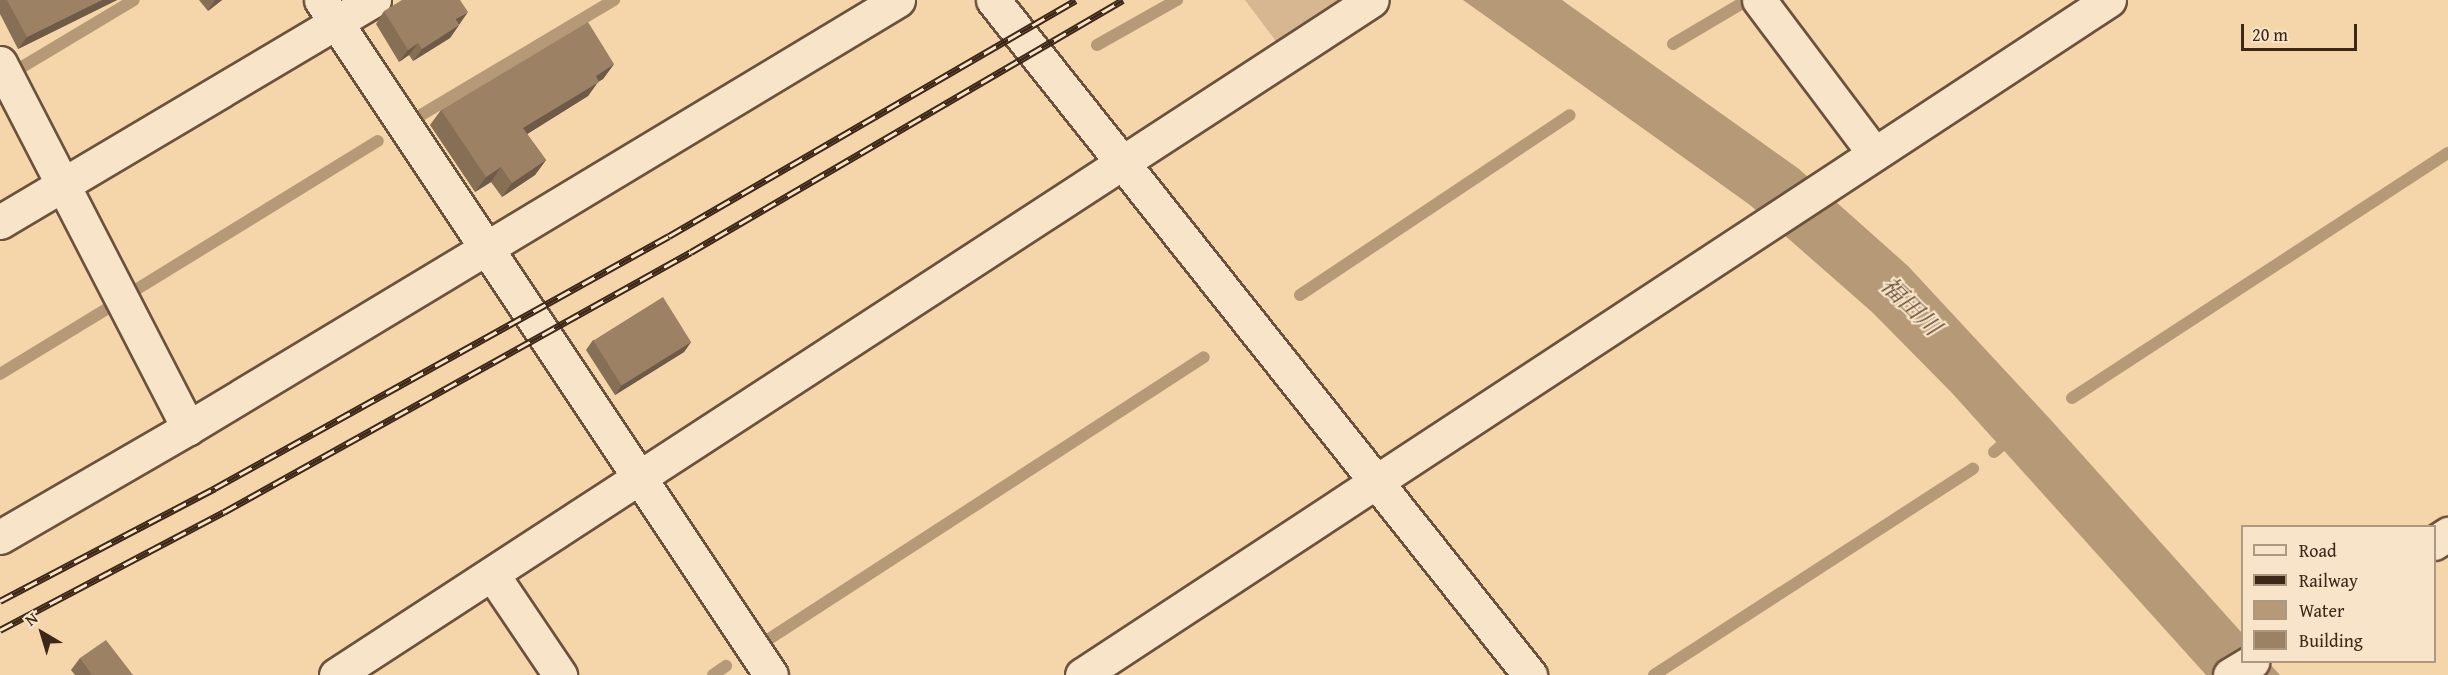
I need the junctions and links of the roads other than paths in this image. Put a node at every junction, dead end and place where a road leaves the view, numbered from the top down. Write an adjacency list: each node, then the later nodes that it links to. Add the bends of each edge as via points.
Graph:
1 (374, 0): 7 (street)
2 (898, 0): 13 (street)
3 (993, 0): 10 (street)
4 (1371, 0): 10 (street)
5 (1759, 0): 9 (street)
6 (2109, 0): 9 (street)
7 (329, 11): 11 (street); 13 (street)
8 (0, 63): 11 (street)
9 (1874, 153): 16 (street)
10 (1123, 164): 15 (street); 16 (street)
11 (62, 183): 12 (street); 14 (street)
12 (0, 222)
13 (488, 248): 14 (street); 15 (street)
14 (188, 428): 17 (street)
15 (640, 478): 18 (street); 22 (street)
16 (1376, 483): 23 (street); 24 (street)
17 (0, 537)
18 (492, 574): 20 (street); 21 (street)
19 (2250, 663): 25 (street)
20 (336, 675)
21 (560, 675)
22 (771, 675)
23 (1082, 675)
24 (1530, 675)
25 (2230, 675)

